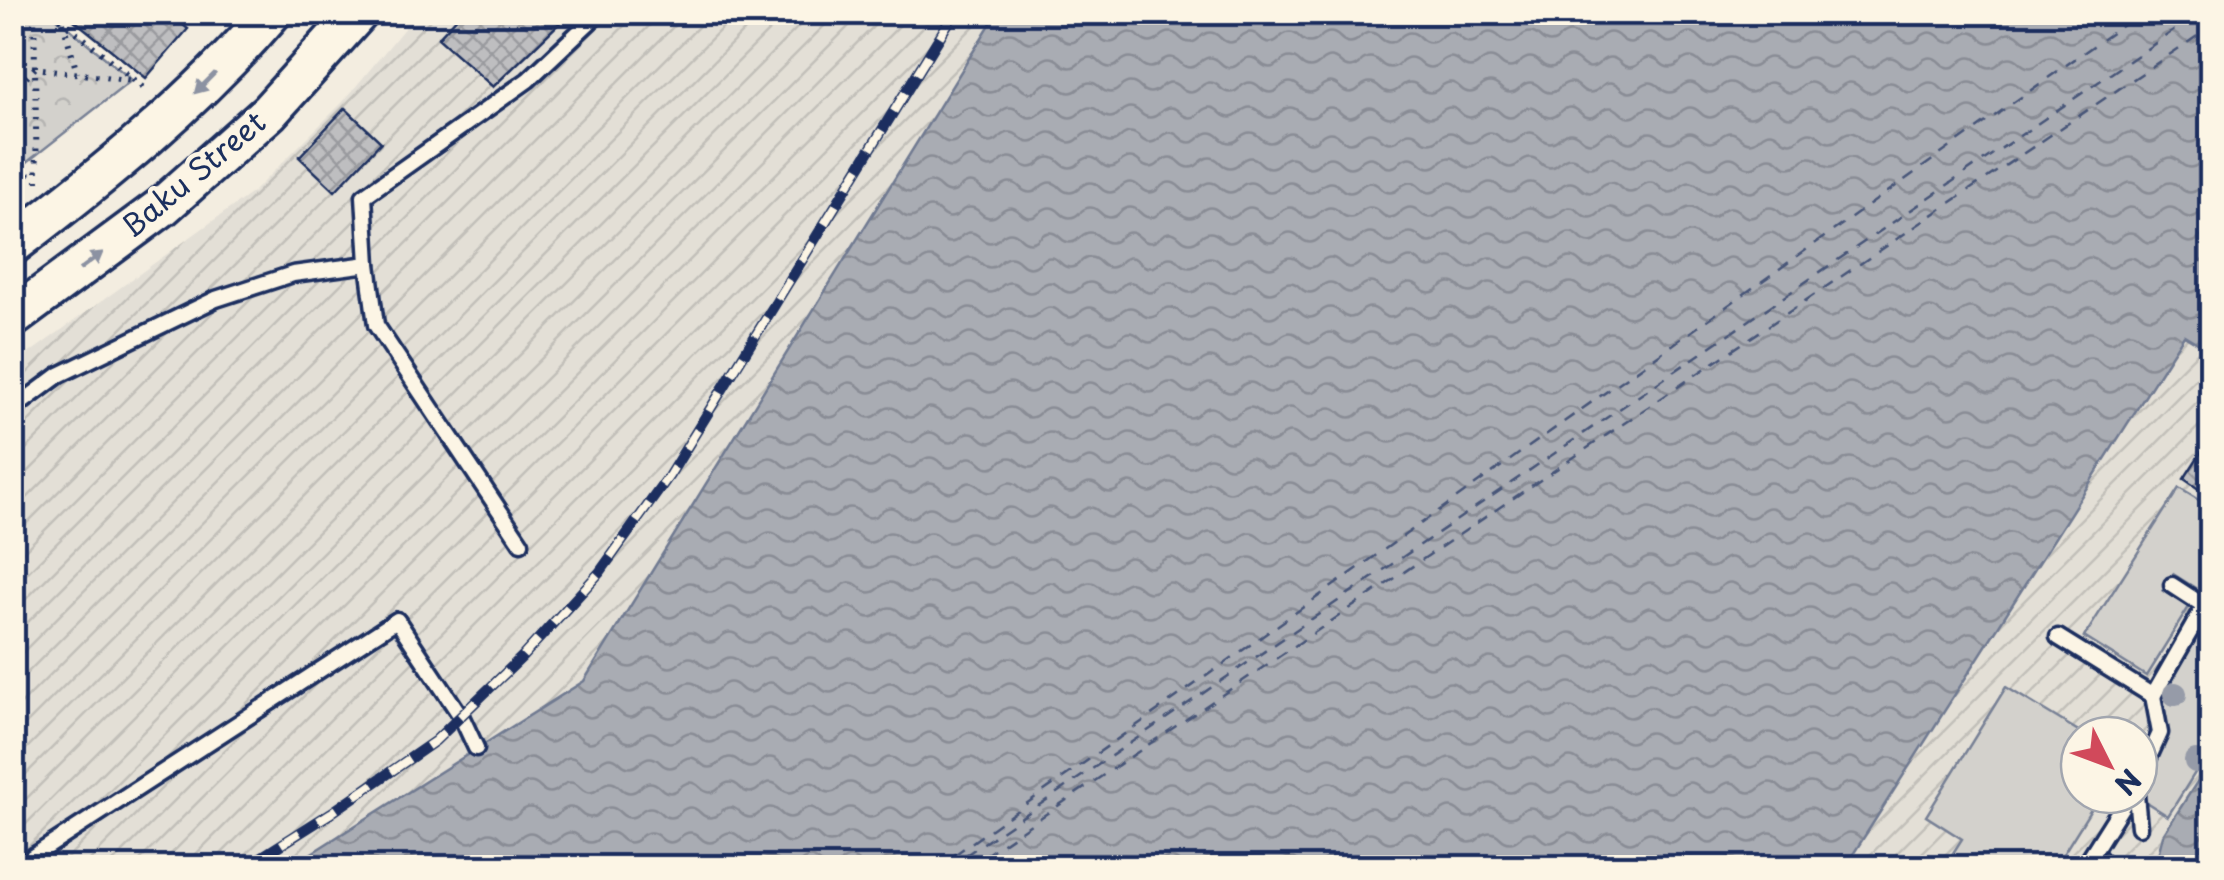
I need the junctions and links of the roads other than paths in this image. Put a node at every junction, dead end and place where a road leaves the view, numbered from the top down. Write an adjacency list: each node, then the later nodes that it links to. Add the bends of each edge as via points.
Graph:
1 (359, 12): 6 (main road, Baku Street, one-way to 1, via 189,184 269,112)
2 (600, 12): 5 (lane, via 528,80 364,196)
3 (261, 19): 4 (main road, Baku Street, one-way to 4, via 184,104)
4 (12, 245)
5 (368, 264): 7 (lane, via 293,274 216,299 59,375); 8 (lane, via 376,325)
6 (12, 318)
7 (12, 410)
8 (522, 544)
9 (2172, 585): 10 (lane)
10 (2209, 603): 12 (lane)
11 (2058, 637): 12 (lane)
12 (2153, 696): 13 (lane)
13 (2157, 715)
14 (476, 748): 18 (lane, via 397,620)
15 (2119, 815): 19 (lane)
16 (2136, 815): 17 (lane)
17 (2139, 827)
18 (15, 868)
19 (2083, 868)

